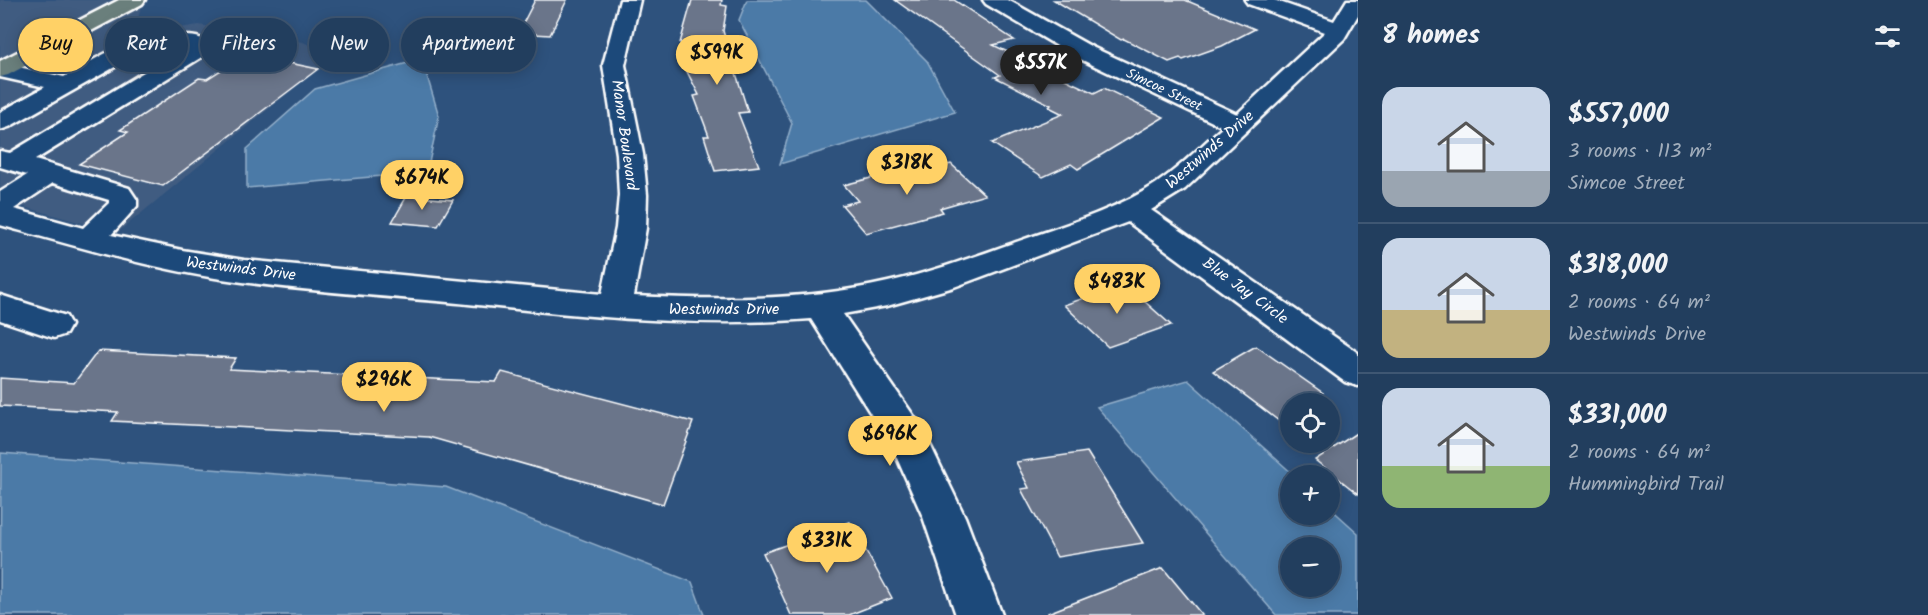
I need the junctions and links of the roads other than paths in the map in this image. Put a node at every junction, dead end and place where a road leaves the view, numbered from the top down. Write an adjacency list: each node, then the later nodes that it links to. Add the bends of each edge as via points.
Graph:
1 (135, 0): 7 (main road)
2 (630, 0): 19 (street, Manor Boulevard, via 614,65 633,195)
3 (993, 0): 10 (street, Simcoe Street, via 1094,57)
4 (1255, 0): 6 (street)
5 (1357, 0): 6 (street, Westwinds Drive)
6 (1342, 35): 10 (street, Westwinds Drive)
7 (0, 70): 8 (street)
8 (65, 84): 9 (street); 11 (street, via 142,45 155,42 199,46)
9 (0, 122)
10 (1240, 125): 14 (street, Westwinds Drive, via 1175,183)
11 (7, 160): 12 (street)
12 (50, 173): 13 (street); 16 (street, via 119,194 123,200 123,206)
13 (0, 205)
14 (1131, 210): 17 (street, Westwinds Drive, via 943,279); 21 (street, Blue Jay Circle)
15 (0, 215): 16 (street, Westwinds Drive)
16 (88, 240): 19 (street, Westwinds Drive, via 209,266)
17 (820, 306): 19 (street, Westwinds Drive, via 723,312); 22 (street, via 909,440 944,517)
18 (0, 307): 20 (street)
19 (616, 307)
20 (54, 325)
21 (1358, 372)
22 (979, 615)

